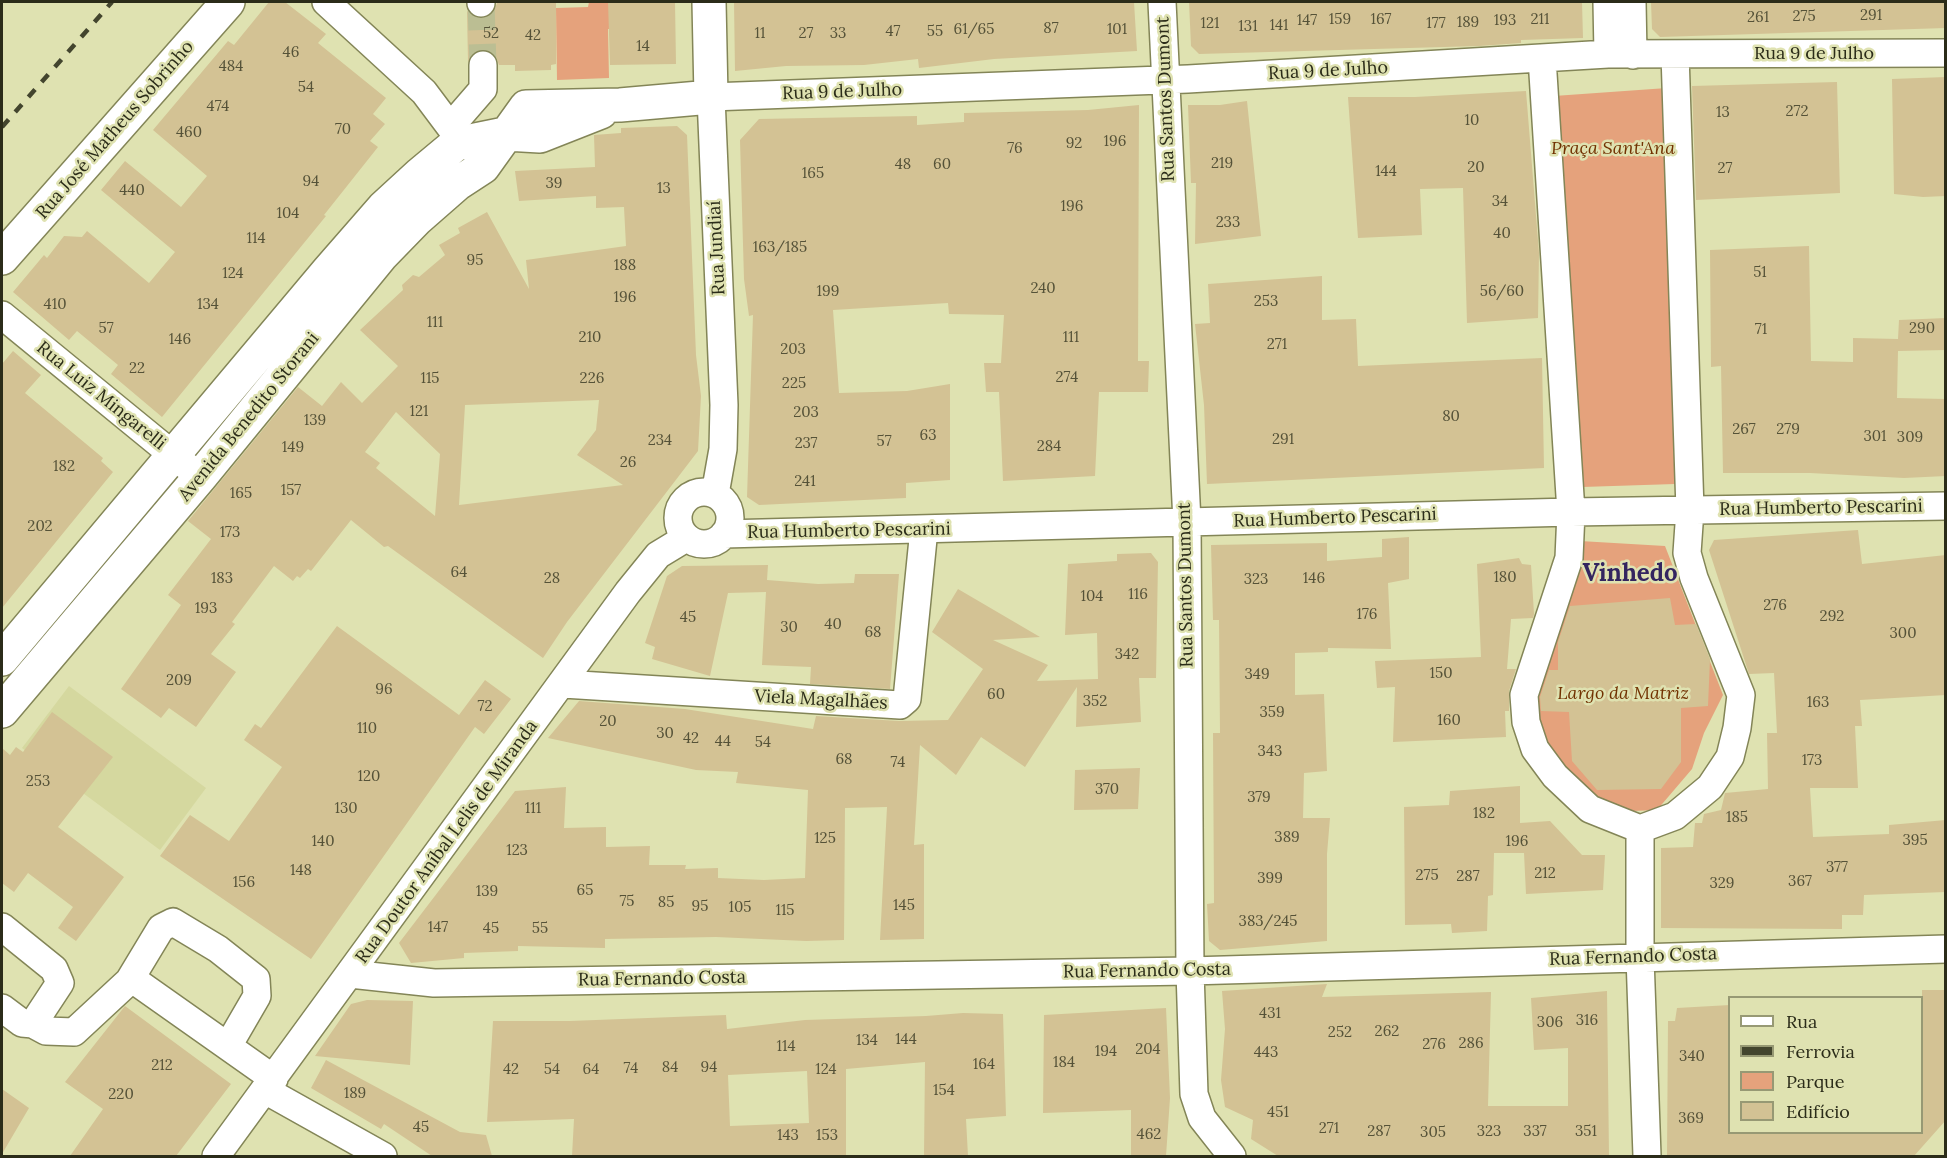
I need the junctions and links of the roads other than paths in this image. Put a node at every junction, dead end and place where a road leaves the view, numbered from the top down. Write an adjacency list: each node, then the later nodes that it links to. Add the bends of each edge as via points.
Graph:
1 (228, 2): 16 (main road, Rua José Matheus Sobrinho)
2 (326, 2): 14 (street, via 424,92)
3 (709, 2): 13 (main road, Rua Jundiaí)
4 (1162, 2): 12 (street, Rua Santos Dumont)
5 (1607, 2): 9 (street)
6 (1632, 2): 9 (street)
7 (1946, 53): 8 (street, Rua 9 de Julho)
8 (1675, 54): 9 (street, Rua 9 de Julho); 22 (street)
9 (1621, 55): 10 (street, Rua 9 de Julho)
10 (1542, 58): 12 (street, Rua 9 de Julho); 23 (street)
11 (483, 65): 14 (street, via 483,89)
12 (1165, 80): 13 (street, Rua 9 de Julho); 24 (street, Rua Santos Dumont)
13 (711, 97): 15 (main road, Avenida Benedito Storani, via 620,105 530,105); 20 (street, Rua Jundiaí, via 724,405 723,449)
14 (457, 131): 15 (main road, Avenida Benedito Storani); 18 (main road, Avenida Benedito Storani, via 383,208)
15 (505, 134): 19 (main road, Avenida Benedito Storani, via 483,167 457,184 381,256)
16 (2, 258)
17 (2, 315): 18 (street, Rua Luiz Mingarelli)
18 (172, 454): 19 (street, Rua Luiz Mingarelli); 28 (main road, Avenida Benedito Storani)
19 (201, 476): 30 (main road, Avenida Benedito Storani)
20 (715, 494): 26 (street, via 729,511); 27 (street, via 698,492 684,501 678,515)
21 (1946, 506): 22 (street, Rua Humberto Pescarini)
22 (1690, 510): 23 (street, Rua Humberto Pescarini); 31 (street, via 1687,553 1741,695 1737,728 1730,758 1710,787 1675,816)
23 (1570, 512): 24 (street, Rua Humberto Pescarini); 31 (street, via 1569,558 1524,694 1526,722 1535,749 1555,776 1590,809)
24 (1186, 522): 25 (street, Rua Humberto Pescarini); 35 (street, Rua Santos Dumont)
25 (924, 529): 26 (street, Rua Humberto Pescarini); 29 (street, Viela Magalhães, via 907,699 900,705)
26 (724, 534): 27 (street, via 710,543)
27 (686, 538): 29 (street, Rua Doutor Aníbal Lelis de Miranda, via 658,555)
28 (2, 659)
29 (563, 684): 36 (street, Rua Doutor Aníbal Lelis de Miranda)
30 (2, 711)
31 (1640, 829): 34 (street)
32 (2, 927): 39 (street, via 54,969 60,983)
33 (1946, 949): 34 (street, Rua Fernando Costa)
34 (1640, 957): 35 (street, Rua Fernando Costa); 45 (street)
35 (1190, 971): 36 (street, Rua Fernando Costa, via 434,983); 44 (street, Rua Santos Dumont, via 1194,1094 1202,1118)
36 (350, 974): 41 (street, Rua Doutor Aníbal Lelis de Miranda)
37 (129, 981): 39 (street, via 74,1032 46,1031); 40 (street, via 138,983); 40 (street, via 161,928 173,922 218,948 256,979 257,996)
38 (2, 1008): 39 (street, via 22,1023)
39 (33, 1024)
40 (228, 1046): 41 (street)
41 (269, 1084): 42 (street, Rua Doutor Aníbal Lelis de Miranda); 43 (street)
42 (216, 1156)
43 (383, 1156)
44 (1232, 1156)
45 (1647, 1156)

